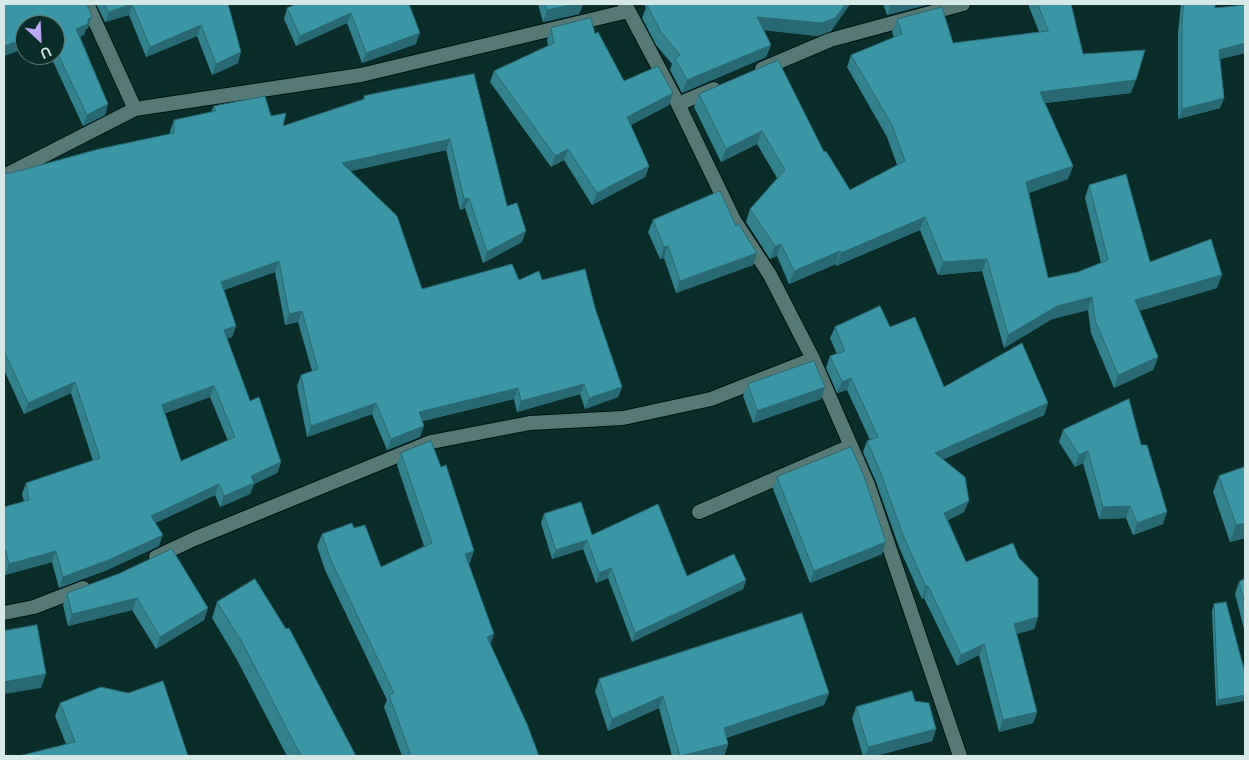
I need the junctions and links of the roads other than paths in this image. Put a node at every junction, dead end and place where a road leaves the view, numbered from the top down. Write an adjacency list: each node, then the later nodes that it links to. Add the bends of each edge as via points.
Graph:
1 (87, 4): 7 (street)
2 (963, 4): 4 (street, via 830,40)
3 (627, 7): 6 (street); 7 (street, via 361,75)
4 (750, 74)
5 (723, 85): 6 (street)
6 (678, 104): 9 (street, via 734,220 770,274)
7 (134, 109): 8 (street)
8 (4, 176)
9 (813, 359): 10 (street); 12 (street, via 711,399 623,418 530,423 431,442)
10 (851, 446): 11 (street); 15 (street, via 868,485)
11 (699, 512)
12 (144, 562)
13 (94, 584): 14 (street, via 34,607)
14 (4, 613)
15 (960, 756)

